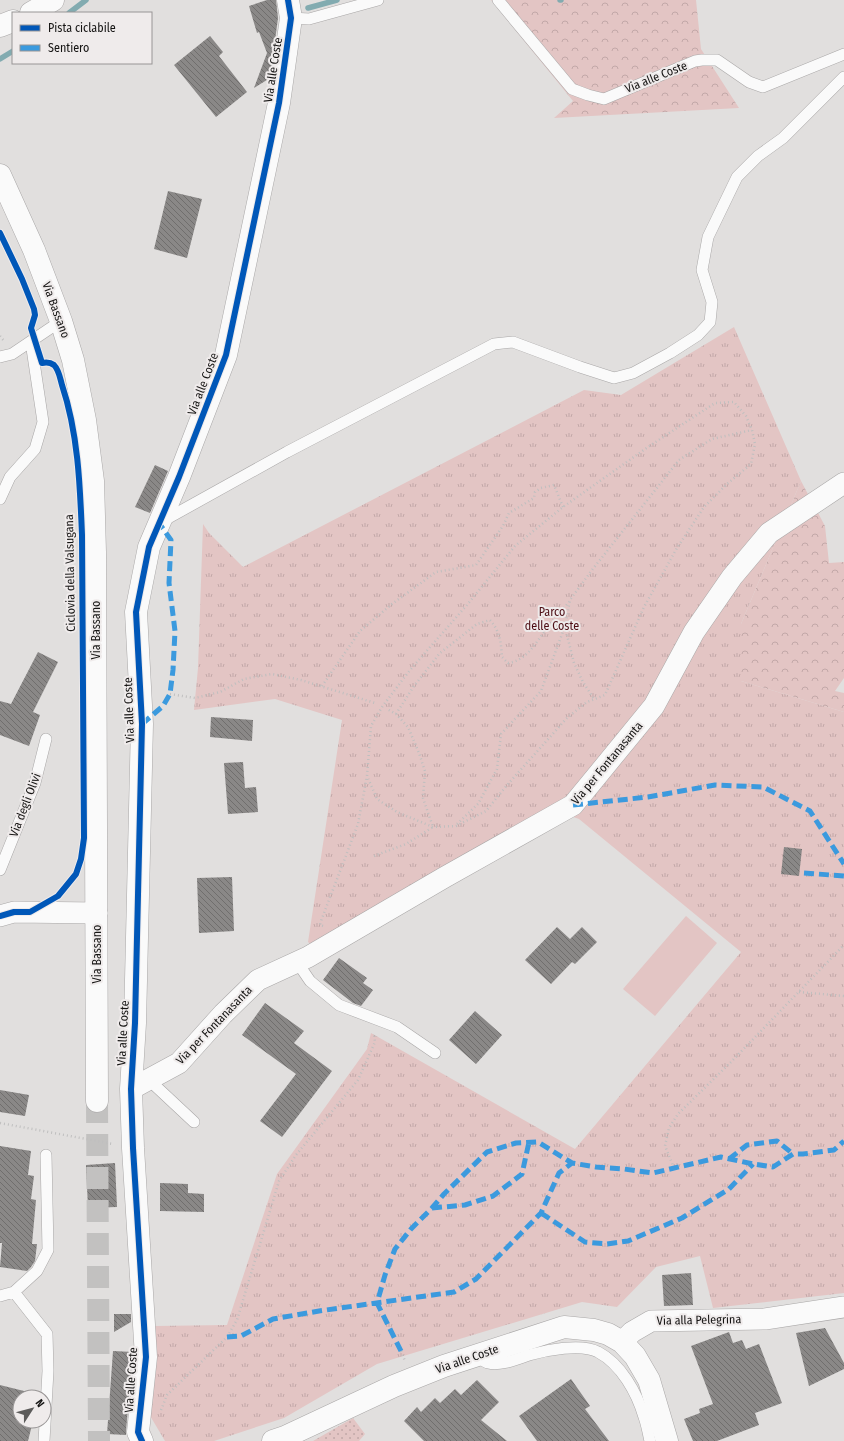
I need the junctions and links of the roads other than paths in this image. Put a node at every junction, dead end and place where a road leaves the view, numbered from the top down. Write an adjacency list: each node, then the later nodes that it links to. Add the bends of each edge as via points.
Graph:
1 (53, 0): 5 (street)
2 (378, 0): 4 (lane, Via alle Coste, via 309,19)
3 (498, 0): 8 (lane, Via alle Coste, via 572,89 604,99 695,61 717,60 749,82 763,88)
4 (290, 9): 16 (street, Via alle Coste, via 279,103 226,355)
5 (33, 12)
6 (12, 21): 7 (street)
7 (0, 26)
8 (844, 54)
9 (844, 77): 16 (lane, via 783,138 758,156 737,177 708,237 702,270 712,302 710,322 698,335 633,373 614,378 513,342 494,344 287,452)
10 (3, 185): 11 (street, Via Bassano, via 34,250)
11 (61, 321): 12 (lane); 19 (street, Via Bassano, via 73,360 85,420 93,481)
12 (31, 342): 13 (lane, via 12,354); 15 (lane, via 43,422 35,449 10,477)
13 (0, 357)
14 (844, 483): 21 (street, Via per Fontanasanta, via 769,533 741,566 694,632 654,706 573,805)
15 (0, 499)
16 (160, 523): 23 (street, Via alle Coste, via 149,547 136,612 142,724 135,1023)
17 (46, 739): 18 (lane, Via degli Olivi, via 35,783)
18 (0, 870)
19 (97, 913): 20 (street, via 14,912); 24 (street, Via Bassano)
20 (0, 916)
21 (297, 962): 22 (lane, via 310,981 339,1005 396,1028); 23 (street, Via per Fontanasanta, via 258,980 223,1014 180,1063)
22 (436, 1052)
23 (140, 1084): 25 (lane); 33 (street, Via alle Coste, via 133,1148 146,1357 138,1432)
24 (97, 1101)
25 (194, 1122)
26 (46, 1155): 27 (lane, via 48,1250 37,1271)
27 (14, 1292): 28 (lane); 32 (lane, via 47,1334 48,1371)
28 (0, 1296)
29 (844, 1307): 30 (street, Via alla Pelegrina, via 765,1319 651,1321 632,1332)
30 (622, 1342): 31 (street, Via alle Coste, via 601,1332 564,1327); 36 (street, via 649,1380)
31 (477, 1356): 34 (street, Via alle Coste, via 394,1386); 35 (lane, via 488,1363 507,1363 550,1350 581,1347 597,1351 613,1364 631,1387 644,1416)
32 (44, 1441)
33 (142, 1441)
34 (273, 1441)
35 (650, 1441)
36 (667, 1441)

